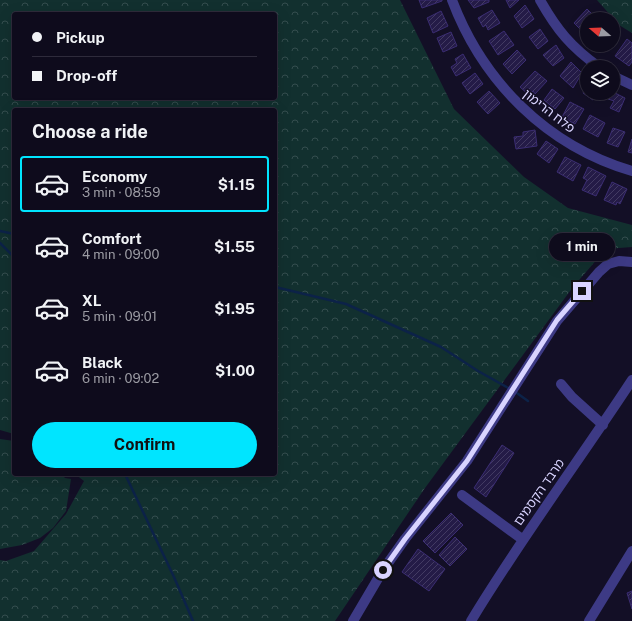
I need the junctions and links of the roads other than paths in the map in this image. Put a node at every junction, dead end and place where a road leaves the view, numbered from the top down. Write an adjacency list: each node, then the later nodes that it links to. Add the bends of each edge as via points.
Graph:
1 (452, 0): 6 (street, פלח הרימון, via 475,48 510,95 526,111 562,139 588,154)
2 (540, 0): 3 (street, via 560,32)
3 (590, 60)
4 (620, 79): 5 (street)
5 (632, 85)
6 (632, 171)
7 (632, 262): 14 (street, via 608,264 557,320 467,461 405,539)
8 (632, 380): 10 (street, מרבד הקסמים)
9 (561, 384): 10 (street, via 572,398)
10 (603, 425): 12 (street, מרבד הקסמים)
11 (462, 495): 12 (street)
12 (522, 539): 15 (street, מרבד הקסמים)
13 (632, 551): 16 (street)
14 (353, 621)
15 (471, 621)
16 (589, 621)

